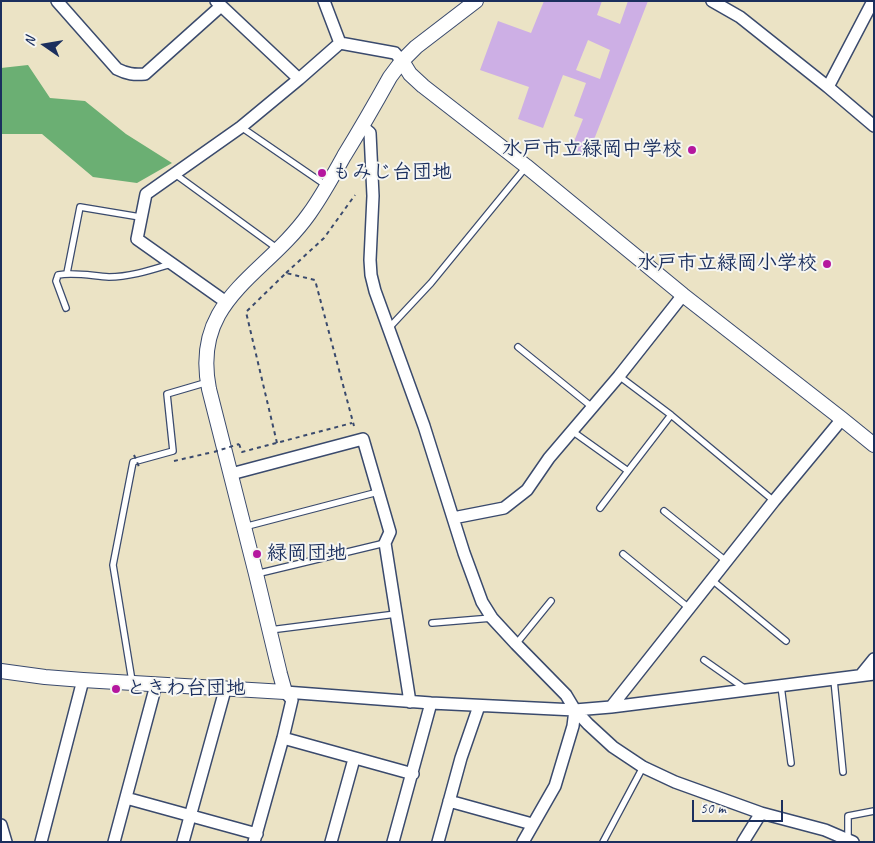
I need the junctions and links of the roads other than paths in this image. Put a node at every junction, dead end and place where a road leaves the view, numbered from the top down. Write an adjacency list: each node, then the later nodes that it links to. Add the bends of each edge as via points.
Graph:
1 (57, 1): 7 (street, via 117,70 135,75 145,74)
2 (338, 1): 6 (street)
3 (476, 1): 9 (street, via 425,39)
4 (712, 1): 11 (street, via 740,17)
5 (873, 1): 11 (street)
6 (325, 3): 8 (street)
7 (219, 4): 10 (street)
8 (340, 43): 9 (street, via 395,53); 10 (street)
9 (402, 61): 12 (street); 15 (street, via 423,86)
10 (300, 79): 14 (street)
11 (828, 87): 13 (street)
12 (362, 126): 17 (street); 25 (street, via 370,133 373,196 370,275)
13 (874, 126)
14 (241, 127): 16 (street); 17 (lane)
15 (526, 166): 22 (street); 25 (lane, via 431,283)
16 (175, 174): 18 (street, via 146,194); 19 (lane)
17 (327, 186): 19 (street, via 296,232)
18 (140, 218): 20 (street, via 137,239); 21 (lane, via 80,208)
19 (278, 249): 23 (street)
20 (173, 264): 21 (lane, via 111,277); 23 (street)
21 (67, 274): 24 (lane, via 58,275 56,281)
22 (683, 294): 27 (street); 31 (street)
23 (226, 302): 28 (street, via 209,337)
24 (66, 308)
25 (388, 329): 40 (street)
26 (518, 347): 29 (lane)
27 (619, 376): 29 (street); 30 (lane)
28 (208, 382): 35 (street); 62 (lane, via 167,394 173,451 133,462 113,565)
29 (592, 407): 32 (street)
30 (672, 415): 34 (lane); 37 (lane)
31 (842, 419): 33 (street); 37 (street)
32 (572, 431): 34 (lane); 40 (street, via 528,490 504,508)
33 (874, 445)
34 (628, 471): 38 (lane)
35 (231, 474): 36 (street, via 363,439); 41 (street)
36 (378, 492): 41 (lane); 42 (street, via 390,532)
37 (774, 501): 44 (street)
38 (600, 508)
39 (664, 511): 44 (lane)
40 (453, 518): 50 (street, via 482,602)
41 (244, 527): 45 (street)
42 (385, 543): 45 (lane); 49 (street)
43 (623, 554): 48 (lane)
44 (726, 561): 46 (street)
45 (256, 574): 52 (street)
46 (712, 580): 48 (street); 53 (lane)
47 (551, 601): 54 (lane)
48 (689, 608): 71 (street)
49 (396, 614): 52 (lane); 68 (street)
50 (492, 618): 51 (lane); 54 (street)
51 (432, 623)
52 (270, 630): 67 (street)
53 (786, 641)
54 (516, 644): 72 (street, via 566,695)
55 (874, 659): 59 (street)
56 (704, 660): 66 (lane)
57 (1, 671): 60 (street)
58 (874, 674): 59 (street)
59 (861, 676): 61 (street)
60 (83, 680): 62 (street); 89 (street)
61 (834, 680): 64 (street); 77 (lane)
62 (133, 684): 63 (street)
63 (156, 685): 65 (street); 79 (street)
64 (781, 686): 66 (street); 75 (lane)
65 (225, 690): 67 (street); 83 (street)
66 (746, 690): 71 (street)
67 (286, 692): 68 (street); 73 (street, via 292,700)
68 (410, 702): 69 (street)
69 (431, 703): 70 (street); 78 (street)
70 (479, 706): 72 (street); 80 (street)
71 (611, 707): 72 (street)
72 (575, 710): 76 (street, via 613,747); 84 (street, via 555,786)
73 (283, 738): 74 (street); 86 (street)
74 (354, 759): 78 (street); 92 (street)
75 (791, 763)
76 (643, 767): 82 (street); 96 (lane)
77 (843, 772)
78 (413, 774): 93 (street)
79 (126, 798): 83 (street); 90 (street)
80 (449, 801): 84 (street); 94 (street)
81 (874, 811): 87 (lane, via 848,816)
82 (761, 813): 87 (street); 97 (street)
83 (190, 816): 86 (street); 91 (street)
84 (532, 824): 95 (street)
85 (1, 825): 88 (street)
86 (256, 838)
87 (850, 840)
88 (6, 842)
89 (41, 842)
90 (114, 842)
91 (183, 842)
92 (330, 842)
93 (394, 842)
94 (438, 842)
95 (523, 842)
96 (603, 842)
97 (743, 842)

